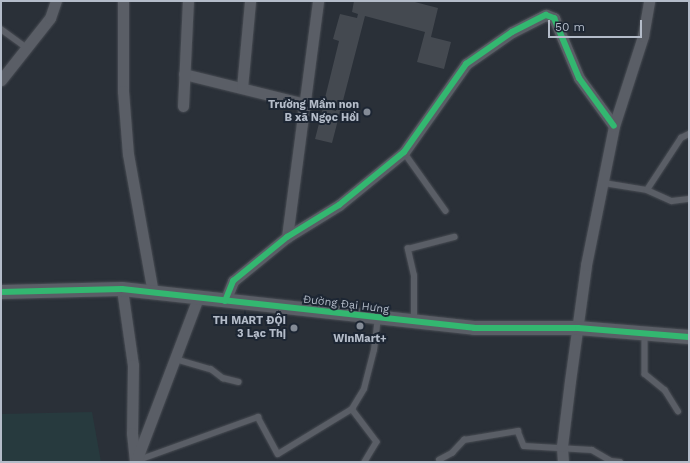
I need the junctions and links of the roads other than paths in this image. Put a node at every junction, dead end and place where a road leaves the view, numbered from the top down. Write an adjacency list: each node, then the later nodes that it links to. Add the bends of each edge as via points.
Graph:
1 (56, 1): 8 (street, via 50,18)
2 (123, 1): 25 (street, via 123,91 128,154)
3 (188, 1): 9 (street)
4 (250, 1): 11 (street)
5 (318, 1): 12 (street)
6 (649, 1): 14 (street, via 643,36)
7 (1, 29): 8 (lane)
8 (27, 48): 10 (street)
9 (184, 74): 11 (street); 13 (street)
10 (1, 80)
11 (242, 88): 12 (street)
12 (305, 104): 21 (street)
13 (183, 106)
14 (614, 126): 16 (street, via 579,78 554,18 546,15 512,32 466,64); 17 (street)
15 (689, 134): 18 (lane, via 681,138)
16 (404, 152): 20 (lane); 21 (street, via 339,205)
17 (604, 182): 18 (lane); 30 (street, via 586,265)
18 (647, 190): 19 (lane, via 672,201)
19 (689, 199)
20 (446, 211)
21 (287, 237): 27 (street, via 233,281)
22 (454, 237): 29 (lane, via 408,249 414,276)
23 (122, 289): 24 (street, Đường Đại Hưng); 25 (street, Đường Đại Hưng); 39 (street, via 133,365 132,433)
24 (1, 292)
25 (153, 292): 26 (street, Đường Đại Hưng)
26 (198, 298): 27 (street, Đường Đại Hưng); 33 (street)
27 (225, 301): 28 (street, Đường Đại Hưng)
28 (378, 318): 29 (street, Đường Đại Hưng); 35 (lane, via 374,350 364,389)
29 (414, 322): 30 (street, Đường Đại Hưng, via 474,328)
30 (578, 328): 31 (street, Đường Đại Hưng); 37 (street)
31 (645, 334): 32 (street, Đường Đại Hưng); 36 (lane, via 645,374 665,390)
32 (689, 337)
33 (174, 359): 34 (lane, via 211,369 223,378); 39 (street)
34 (239, 382)
35 (352, 409): 39 (lane, via 278,454 258,417); 40 (lane, via 377,442)
36 (678, 411)
37 (562, 446): 38 (lane, via 524,446 518,431 464,440 452,453); 41 (street); 42 (lane, via 592,450 611,461)
38 (439, 460)
39 (136, 462)
40 (365, 462)
41 (563, 462)
42 (620, 462)

